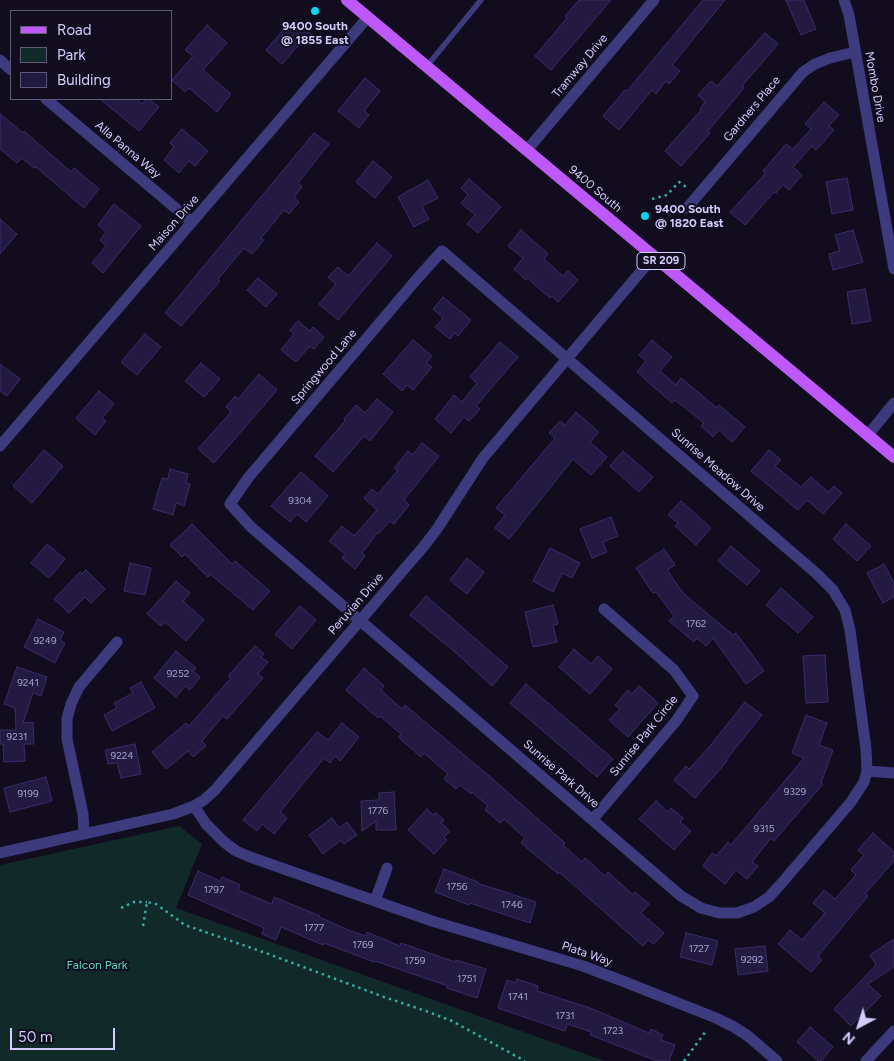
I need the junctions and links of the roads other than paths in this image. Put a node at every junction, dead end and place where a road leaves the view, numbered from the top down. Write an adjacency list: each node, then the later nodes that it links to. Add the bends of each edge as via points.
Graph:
1 (347, 0): 5 (main road, 9400 South / SR 209)
2 (481, 0): 8 (lane)
3 (654, 0): 11 (street, Tramway Drive)
4 (844, 0): 6 (street, Mombo Drive)
5 (368, 17): 8 (main road, 9400 South / SR 209); 13 (street, Maison Drive)
6 (855, 52): 12 (street, Gardners Place, via 830,58 803,72); 16 (street, Mombo Drive)
7 (0, 60): 9 (street)
8 (427, 66): 11 (main road, 9400 South / SR 209)
9 (10, 69)
10 (47, 100): 13 (street, Alla Panna Way)
11 (527, 150): 15 (main road, 9400 South / SR 209)
12 (686, 208)
13 (192, 222): 20 (street, Maison Drive)
14 (442, 251): 17 (street, Sunrise Meadow Drive); 22 (street, Springwood Lane, via 248,478)
15 (654, 256): 17 (street, Peruvian Drive); 19 (main road, 9400 South / SR 209)
16 (894, 268)
17 (567, 359): 24 (street, Peruvian Drive, via 483,458 437,529); 26 (street, Sunrise Meadow Drive, via 833,590 845,610 850,630)
18 (894, 403): 19 (street)
19 (868, 435): 21 (main road, 9400 South / SR 209)
20 (2, 441)
21 (894, 457)
22 (230, 504): 24 (street, Sunrise Park Drive, via 251,527)
23 (604, 609): 29 (street, Sunrise Park Circle, via 674,670 694,696)
24 (360, 620): 28 (street, Peruvian Drive, via 215,790); 29 (street, Sunrise Park Drive)
25 (117, 642): 30 (street, via 79,687 67,719 67,739 83,814)
26 (867, 771): 27 (street); 29 (street, Sunrise Park Drive, via 858,792 780,885 754,907 737,913 718,913 701,908 681,896)
27 (894, 773)
28 (194, 806): 30 (street, Peruvian Drive, via 173,814); 33 (street, Plata Way, via 212,831 236,851)
29 (593, 819)
30 (84, 834): 31 (street, Peruvian Drive)
31 (0, 853)
32 (387, 868): 33 (street)
33 (375, 900): 35 (street, Plata Way, via 432,921 582,966 698,1010 741,1031)
34 (894, 1031): 36 (street)
35 (777, 1061)
36 (866, 1061)

